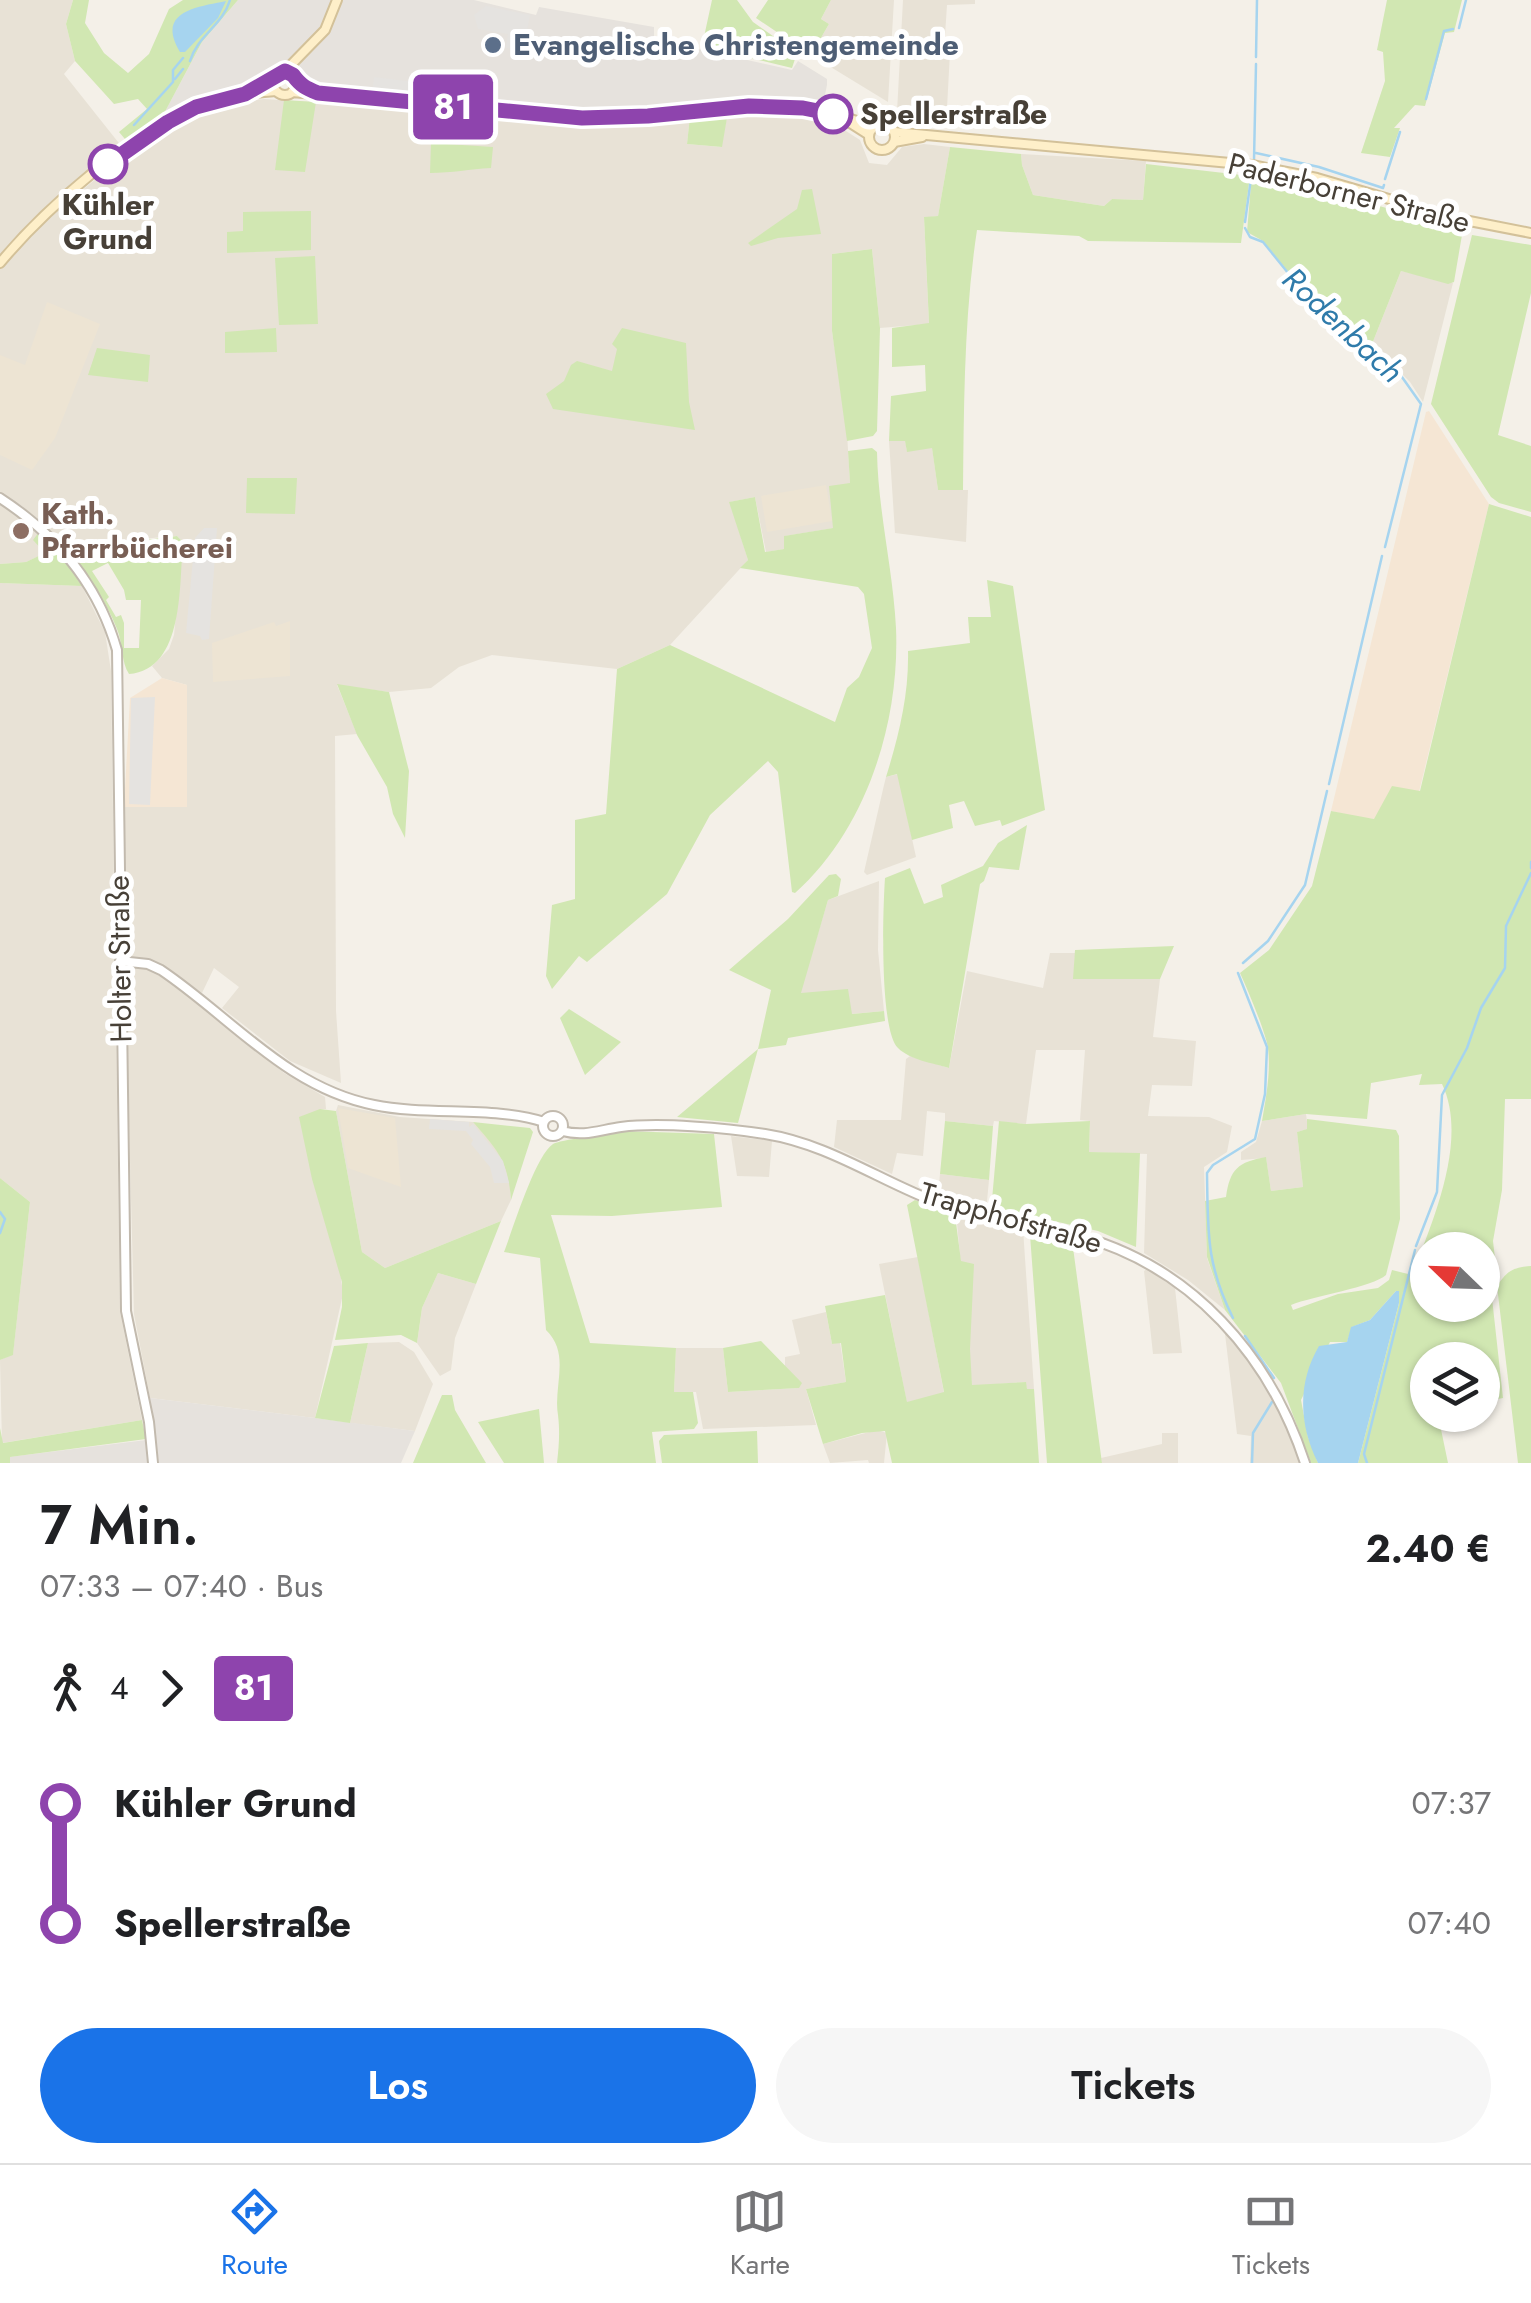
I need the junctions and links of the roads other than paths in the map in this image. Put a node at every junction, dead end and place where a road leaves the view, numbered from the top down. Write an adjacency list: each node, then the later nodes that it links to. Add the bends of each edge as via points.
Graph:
1 (337, 0): 2 (main road, via 325,30)
2 (300, 55): 3 (main road); 5 (main road)
3 (285, 71): 4 (main road); 5 (main road)
4 (273, 80): 6 (main road); 9 (main road)
5 (296, 80): 7 (main road); 8 (main road)
6 (276, 91): 7 (main road); 9 (main road)
7 (292, 92): 8 (main road)
8 (318, 93): 10 (main road, via 582,118 803,108)
9 (245, 94): 13 (main road, via 196,107 125,150 29,230)
10 (871, 131): 11 (main road, via 886,125); 11 (main road, via 870,144 879,150 888,149)
11 (894, 137): 12 (main road, Paderborner Straße, via 1252,165)
12 (1531, 233)
13 (0, 264)
14 (0, 498): 15 (street, Holter Straße, via 60,544 117,650)
15 (120, 960): 16 (street, via 161,970 286,1069 336,1095 377,1106); 18 (street, Holter Straße, via 126,1311)
16 (544, 1122): 17 (street, via 548,1135); 17 (street, via 558,1117)
17 (562, 1131): 19 (street, Trapphofstraße, via 671,1128 796,1140 960,1210 1082,1236 1137,1258 1180,1284 1234,1332 1285,1410)
18 (153, 1463)
19 (1305, 1463)

